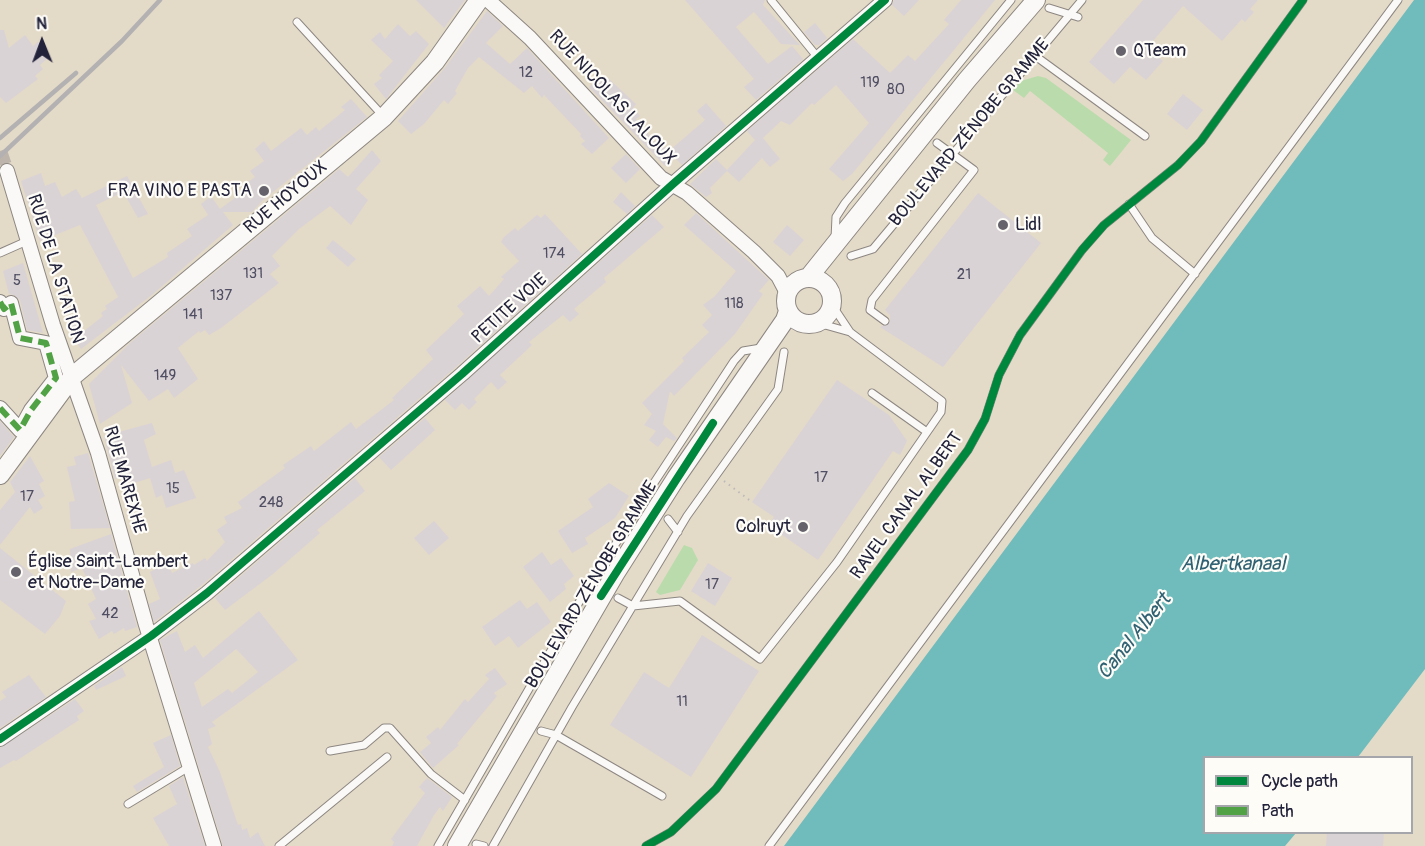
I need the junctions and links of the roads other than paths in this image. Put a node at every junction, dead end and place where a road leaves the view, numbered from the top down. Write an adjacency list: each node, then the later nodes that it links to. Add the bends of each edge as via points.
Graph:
1 (479, 0): 15 (main road, RUE HOYOUX, via 435,62)
2 (488, 0): 20 (street, RUE NICOLAS LALOUX, via 531,38 661,178)
3 (771, 0): 14 (lane)
4 (885, 0): 14 (street, PETITE VOIE)
5 (1011, 0): 23 (lane, via 845,203 836,217)
6 (1082, 0): 10 (lane, BOULEVARD ZÉNOBE GRAMME)
7 (1303, 0): 21 (lane, RAVEL CANAL ALBERT, via 1201,141)
8 (1398, 0): 26 (lane)
9 (1042, 4): 10 (lane); 23 (main road, BOULEVARD ZÉNOBE GRAMME, via 967,80)
10 (1069, 14): 11 (lane); 13 (lane, BOULEVARD ZÉNOBE GRAMME)
11 (1077, 17)
12 (297, 22): 15 (lane)
13 (1034, 55): 16 (lane); 18 (lane, BOULEVARD ZÉNOBE GRAMME)
14 (819, 59): 20 (street, PETITE VOIE)
15 (384, 117): 36 (main road, RUE HOYOUX)
16 (1145, 136)
17 (937, 143): 18 (lane)
18 (952, 153): 25 (lane, BOULEVARD ZÉNOBE GRAMME, via 873,249); 31 (lane, via 974,170 872,300 870,310)
19 (7, 171): 22 (street, RUE DE LA STATION)
20 (673, 184): 29 (street, RUE NICOLAS LALOUX, via 778,276); 45 (street, PETITE VOIE, via 445,388 207,593)
21 (1129, 204): 26 (lane, via 1152,238); 62 (lane, RAVEL CANAL ALBERT, via 1082,250 1020,335 968,450 716,789 671,831)
22 (27, 241): 24 (lane); 36 (street, RUE DE LA STATION, via 52,325)
23 (836, 244): 27 (main road, BOULEVARD ZÉNOBE GRAMME)
24 (0, 252)
25 (851, 256)
26 (1195, 274): 63 (lane)
27 (808, 278): 29 (main road, BOULEVARD ZÉNOBE GRAMME, via 797,281); 30 (main road, via 827,286)
28 (0, 302): 38 (street, via 4,309 11,303 21,338 46,343 56,378 20,430)
29 (787, 302): 32 (main road, via 796,320 803,324); 34 (main road, BOULEVARD ZÉNOBE GRAMME, via 785,320)
30 (832, 305): 32 (main road); 33 (lane)
31 (885, 321)
32 (818, 323): 33 (lane)
33 (850, 332): 39 (lane, via 942,401 941,412)
34 (766, 346): 53 (lane, BOULEVARD ZÉNOBE GRAMME, via 742,351 716,386 578,604); 59 (main road, BOULEVARD ZÉNOBE GRAMME, via 633,544)
35 (784, 352): 42 (lane, via 778,388)
36 (73, 376): 40 (main road, RUE HOYOUX); 45 (street, RUE MAREXHE)
37 (872, 393): 39 (lane)
38 (0, 408)
39 (927, 432): 44 (lane, via 837,562 760,659 680,601)
40 (0, 476)
41 (668, 519): 42 (lane)
42 (678, 531): 44 (lane)
43 (618, 598): 44 (lane)
44 (633, 606): 47 (lane)
45 (151, 636): 48 (street, PETITE VOIE); 51 (street, RUE MAREXHE)
46 (541, 731): 47 (lane)
47 (556, 735): 52 (lane); 61 (lane)
48 (0, 739)
49 (330, 751): 53 (lane, via 364,745 384,728 390,728 431,774)
50 (387, 758): 57 (lane)
51 (189, 767): 54 (lane); 56 (street, RUE MAREXHE)
52 (662, 796)
53 (465, 800): 58 (lane, BOULEVARD ZÉNOBE GRAMME)
54 (128, 804)
55 (476, 844): 60 (lane)
56 (214, 846)
57 (279, 846)
58 (438, 846)
59 (457, 846)
60 (484, 846)
61 (493, 846)
62 (646, 846)
63 (769, 846)

